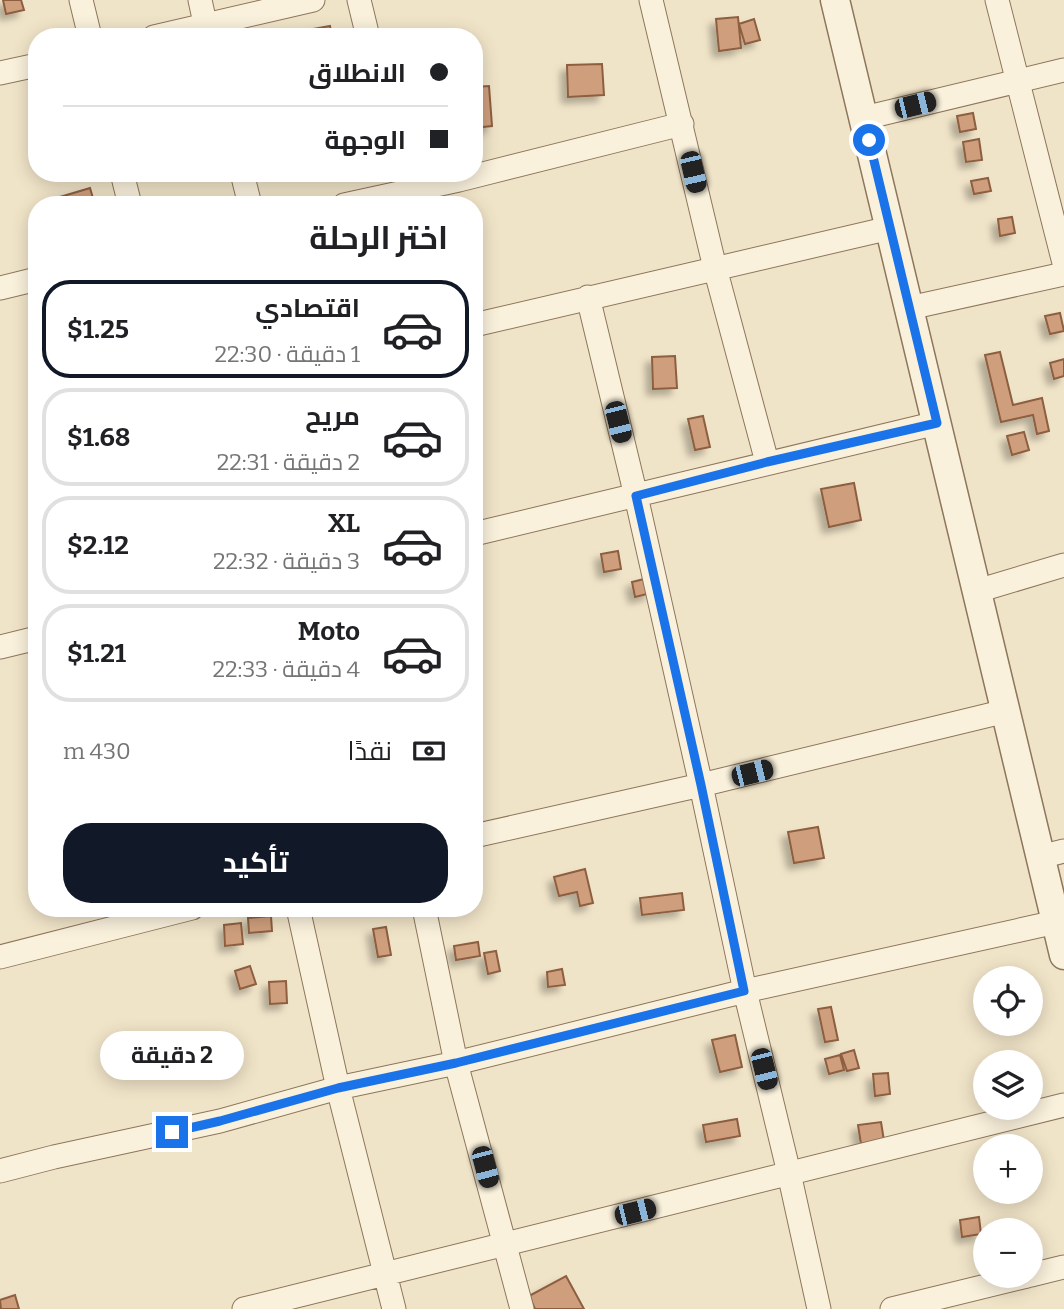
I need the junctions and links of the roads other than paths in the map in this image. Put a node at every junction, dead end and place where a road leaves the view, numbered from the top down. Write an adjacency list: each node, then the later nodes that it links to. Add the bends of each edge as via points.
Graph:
1 (81, 0): 8 (street)
2 (200, 0): 9 (street)
3 (313, 0): 10 (street)
4 (359, 0): 11 (street)
5 (651, 0): 17 (street)
6 (835, 0): 16 (street)
7 (997, 0): 15 (street)
8 (88, 28)
9 (206, 28)
10 (217, 28)
11 (366, 28)
12 (28, 67): 14 (street)
13 (1064, 69): 15 (street)
14 (0, 73)
15 (1017, 80): 16 (street); 22 (street)
16 (863, 118): 21 (street)
17 (682, 124): 18 (street); 23 (street)
18 (483, 174)
19 (401, 183): 20 (street)
20 (367, 196)
21 (890, 228): 23 (street); 28 (street)
22 (1064, 263)
23 (715, 268): 27 (street); 31 (street)
24 (1064, 274): 28 (street)
25 (28, 281): 26 (street)
26 (0, 288)
27 (588, 297): 29 (street); 32 (street)
28 (909, 308): 30 (street)
29 (483, 323)
30 (937, 423): 31 (street); 35 (street)
31 (767, 462): 32 (street)
32 (636, 496): 33 (street); 39 (street)
33 (483, 532)
34 (1064, 565): 35 (street)
35 (977, 591): 38 (street)
36 (28, 640): 37 (street)
37 (0, 647)
38 (1006, 711): 39 (street); 41 (street)
39 (701, 785): 40 (street); 48 (street)
40 (483, 834)
41 (1052, 854): 45 (street)
42 (157, 917): 47 (street)
43 (300, 917): 50 (street)
44 (426, 917): 49 (street)
45 (1056, 922): 46 (street); 48 (street)
46 (1064, 955)
47 (0, 957)
48 (744, 991): 49 (street); 53 (street)
49 (456, 1063): 50 (street); 54 (street)
50 (338, 1088): 52 (street, via 220,1121); 57 (street)
51 (1064, 1105): 53 (street)
52 (0, 1171)
53 (789, 1173): 54 (street); 62 (street)
54 (506, 1245): 57 (street); 61 (street)
55 (1064, 1267): 56 (street)
56 (1043, 1272)
57 (386, 1273): 59 (street); 60 (street)
58 (977, 1288): 63 (street)
59 (258, 1307)
60 (394, 1309)
61 (522, 1309)
62 (820, 1309)
63 (892, 1309)

